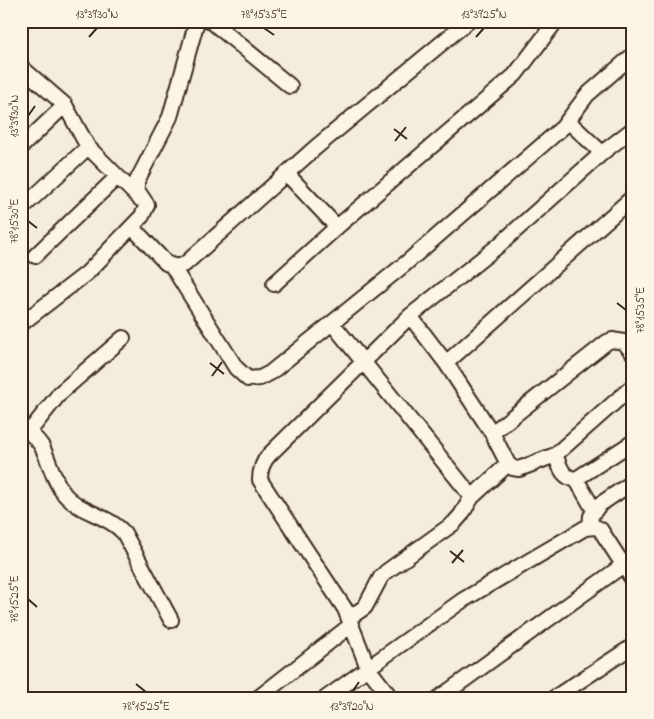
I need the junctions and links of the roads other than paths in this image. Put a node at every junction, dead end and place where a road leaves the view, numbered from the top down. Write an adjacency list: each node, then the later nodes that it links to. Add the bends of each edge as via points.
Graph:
1 (196, 21): 17 (street, via 170,117 138,181 138,190)
2 (211, 21): 7 (street)
3 (556, 21): 20 (street, via 515,75)
4 (467, 22): 14 (street)
5 (633, 55): 9 (street, via 587,94)
6 (21, 68): 8 (street)
7 (290, 86)
8 (65, 105): 11 (street); 12 (street)
9 (568, 121): 13 (street); 25 (street, via 405,264)
10 (633, 129): 13 (street)
11 (21, 147)
12 (88, 147): 15 (street); 18 (street)
13 (602, 153): 24 (street, via 498,246)
14 (287, 174): 20 (street); 22 (street, via 185,264)
15 (117, 177): 17 (street); 21 (street)
16 (633, 197): 30 (street)
17 (147, 205): 19 (street)
18 (21, 209)
19 (132, 227): 22 (street); 26 (street, via 87,273)
20 (337, 227): 23 (street)
21 (35, 256)
22 (172, 266): 25 (street, via 236,368 248,379 270,373)
23 (274, 284)
24 (410, 316): 29 (street); 30 (street)
25 (332, 323): 29 (street)
26 (21, 324)
27 (123, 338): 32 (street, via 60,393)
28 (633, 353): 33 (street, via 624,342 607,342)
29 (364, 362): 39 (street); 45 (street, via 269,455 260,471 260,480 345,609)
30 (446, 363): 33 (street)
31 (633, 386): 35 (street)
32 (25, 429): 44 (street, via 40,444 64,494 124,533)
33 (492, 433): 36 (street)
34 (633, 442): 37 (street)
35 (554, 455): 36 (street, via 519,469); 37 (street, via 564,475)
36 (508, 464): 39 (street)
37 (576, 479): 40 (street)
38 (633, 482): 40 (street)
39 (472, 497): 45 (street, via 454,523 381,577 366,607)
40 (594, 510): 41 (street)
41 (590, 527): 42 (street, via 600,528); 47 (street, via 463,600)
42 (628, 562): 43 (street); 51 (street)
43 (633, 580)
44 (171, 620)
45 (350, 622): 47 (street); 48 (street)
46 (633, 646): 52 (street)
47 (368, 668): 49 (street); 50 (street)
48 (258, 698)
49 (326, 698)
50 (391, 698)
51 (439, 698)
52 (554, 698)

